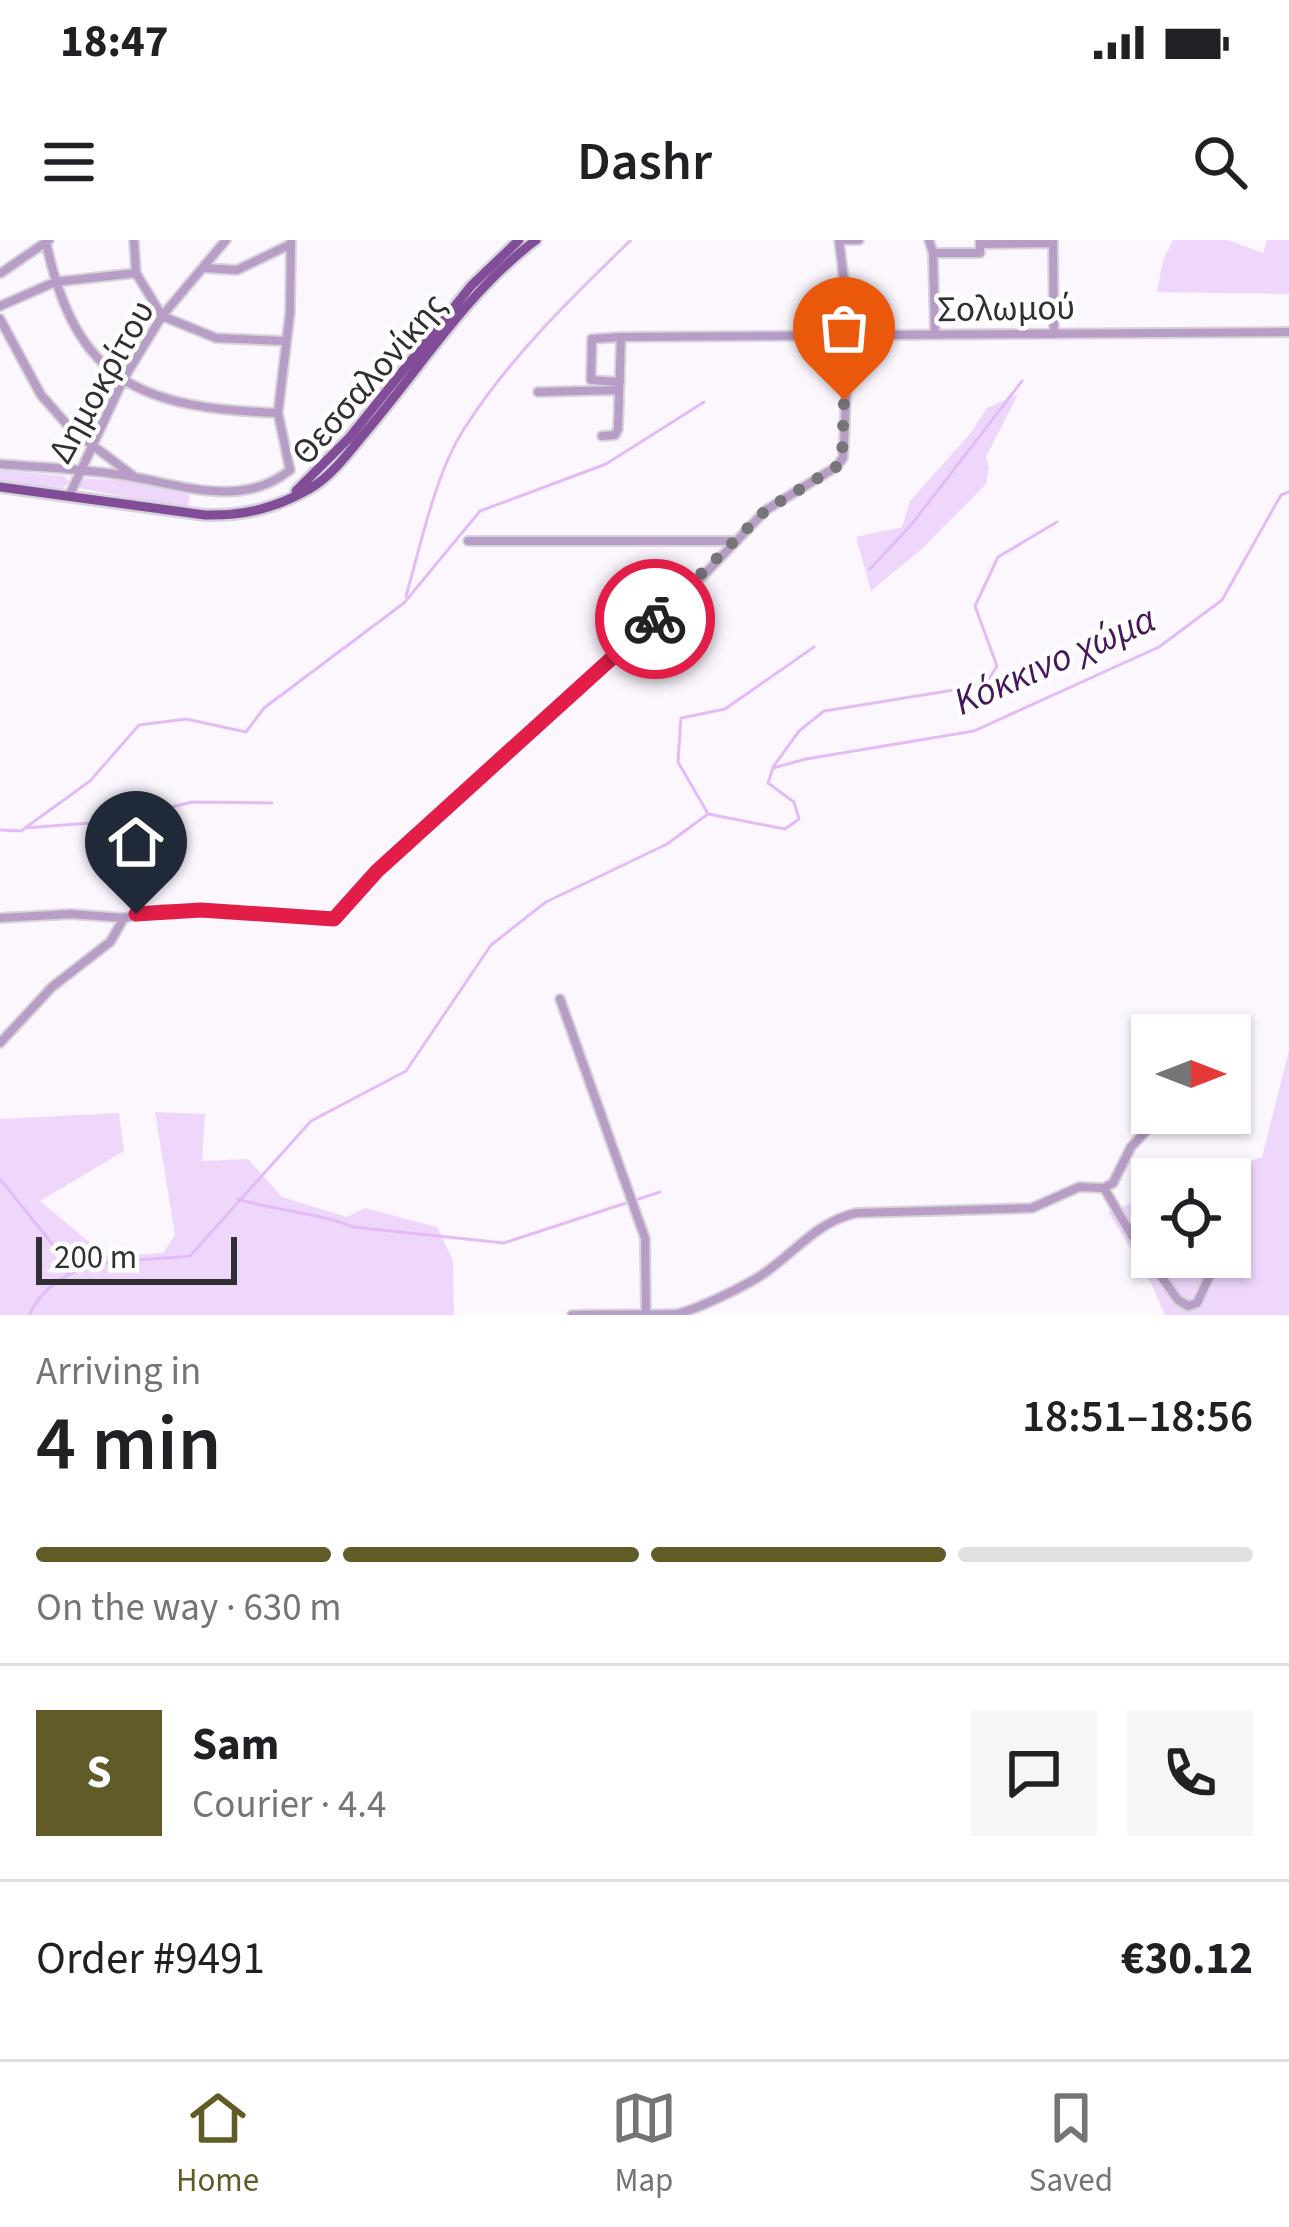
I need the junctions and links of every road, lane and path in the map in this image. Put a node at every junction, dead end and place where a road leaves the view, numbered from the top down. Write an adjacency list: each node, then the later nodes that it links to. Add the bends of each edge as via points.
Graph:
1 (134, 240): 14 (street)
2 (226, 240): 13 (street, Δημοκρίτου)
3 (519, 240): 38 (main road, Θεσσαλονίκης)
4 (536, 240): 38 (main road, Θεσσαλονίκης, via 471,300 332,470)
5 (839, 240): 6 (street); 21 (street)
6 (859, 240)
7 (928, 240): 12 (street)
8 (48, 241): 15 (street); 16 (street)
9 (292, 242): 13 (street, via 237,270); 25 (street)
10 (1053, 242): 11 (street); 22 (street)
11 (980, 246): 12 (street)
12 (933, 253): 23 (street)
13 (202, 268): 18 (street, Δημοκρίτου)
14 (136, 273): 16 (street); 18 (street)
15 (0, 274)
16 (55, 282): 17 (street); 26 (street, via 81,338)
17 (0, 306)
18 (162, 316): 25 (street, via 216,338); 26 (street, Δημοκρίτου)
19 (0, 319): 31 (street, via 41,395)
20 (1289, 332): 22 (street, Σολωμού)
21 (847, 334): 23 (street, Σολωμού); 24 (street, Σολωμού); 41 (street, via 842,458 766,510)
22 (1054, 334): 23 (street, Σολωμού)
23 (935, 335)
24 (621, 337): 27 (street); 27 (street, via 592,339 591,380)
25 (285, 341): 29 (street)
26 (123, 380): 29 (street, via 193,408); 31 (street, Δημοκρίτου)
27 (619, 386): 28 (street); 30 (street, via 618,429)
28 (538, 392)
29 (278, 413): 35 (street, via 290,470 252,488 220,493)
30 (602, 436)
31 (91, 446): 34 (street, Δημοκρίτου); 35 (street)
32 (0, 452): 33 (street)
33 (4, 464): 34 (street)
34 (78, 473): 35 (street); 37 (street, Δημοκρίτου)
35 (134, 477)
36 (4, 487): 37 (main road, Θεσσαλονίκης); 39 (street)
37 (70, 494): 38 (main road, Θεσσαλονίκης, via 236,516)
38 (289, 497)
39 (0, 500)
40 (468, 541): 41 (street)
41 (737, 541): 43 (street, via 334,919 161,910)
42 (0, 918): 43 (street)
43 (124, 919): 45 (street)
44 (560, 999): 51 (street, via 645,1238)
45 (0, 1043)
46 (1143, 1134): 47 (street)
47 (1104, 1188): 48 (street); 53 (street, via 1078,1186 1032,1208 838,1217 770,1270)
48 (1131, 1234)
49 (1162, 1278): 50 (street, via 1188,1306)
50 (1209, 1278)
51 (646, 1313): 52 (street); 53 (street)
52 (572, 1315)
53 (676, 1315)

